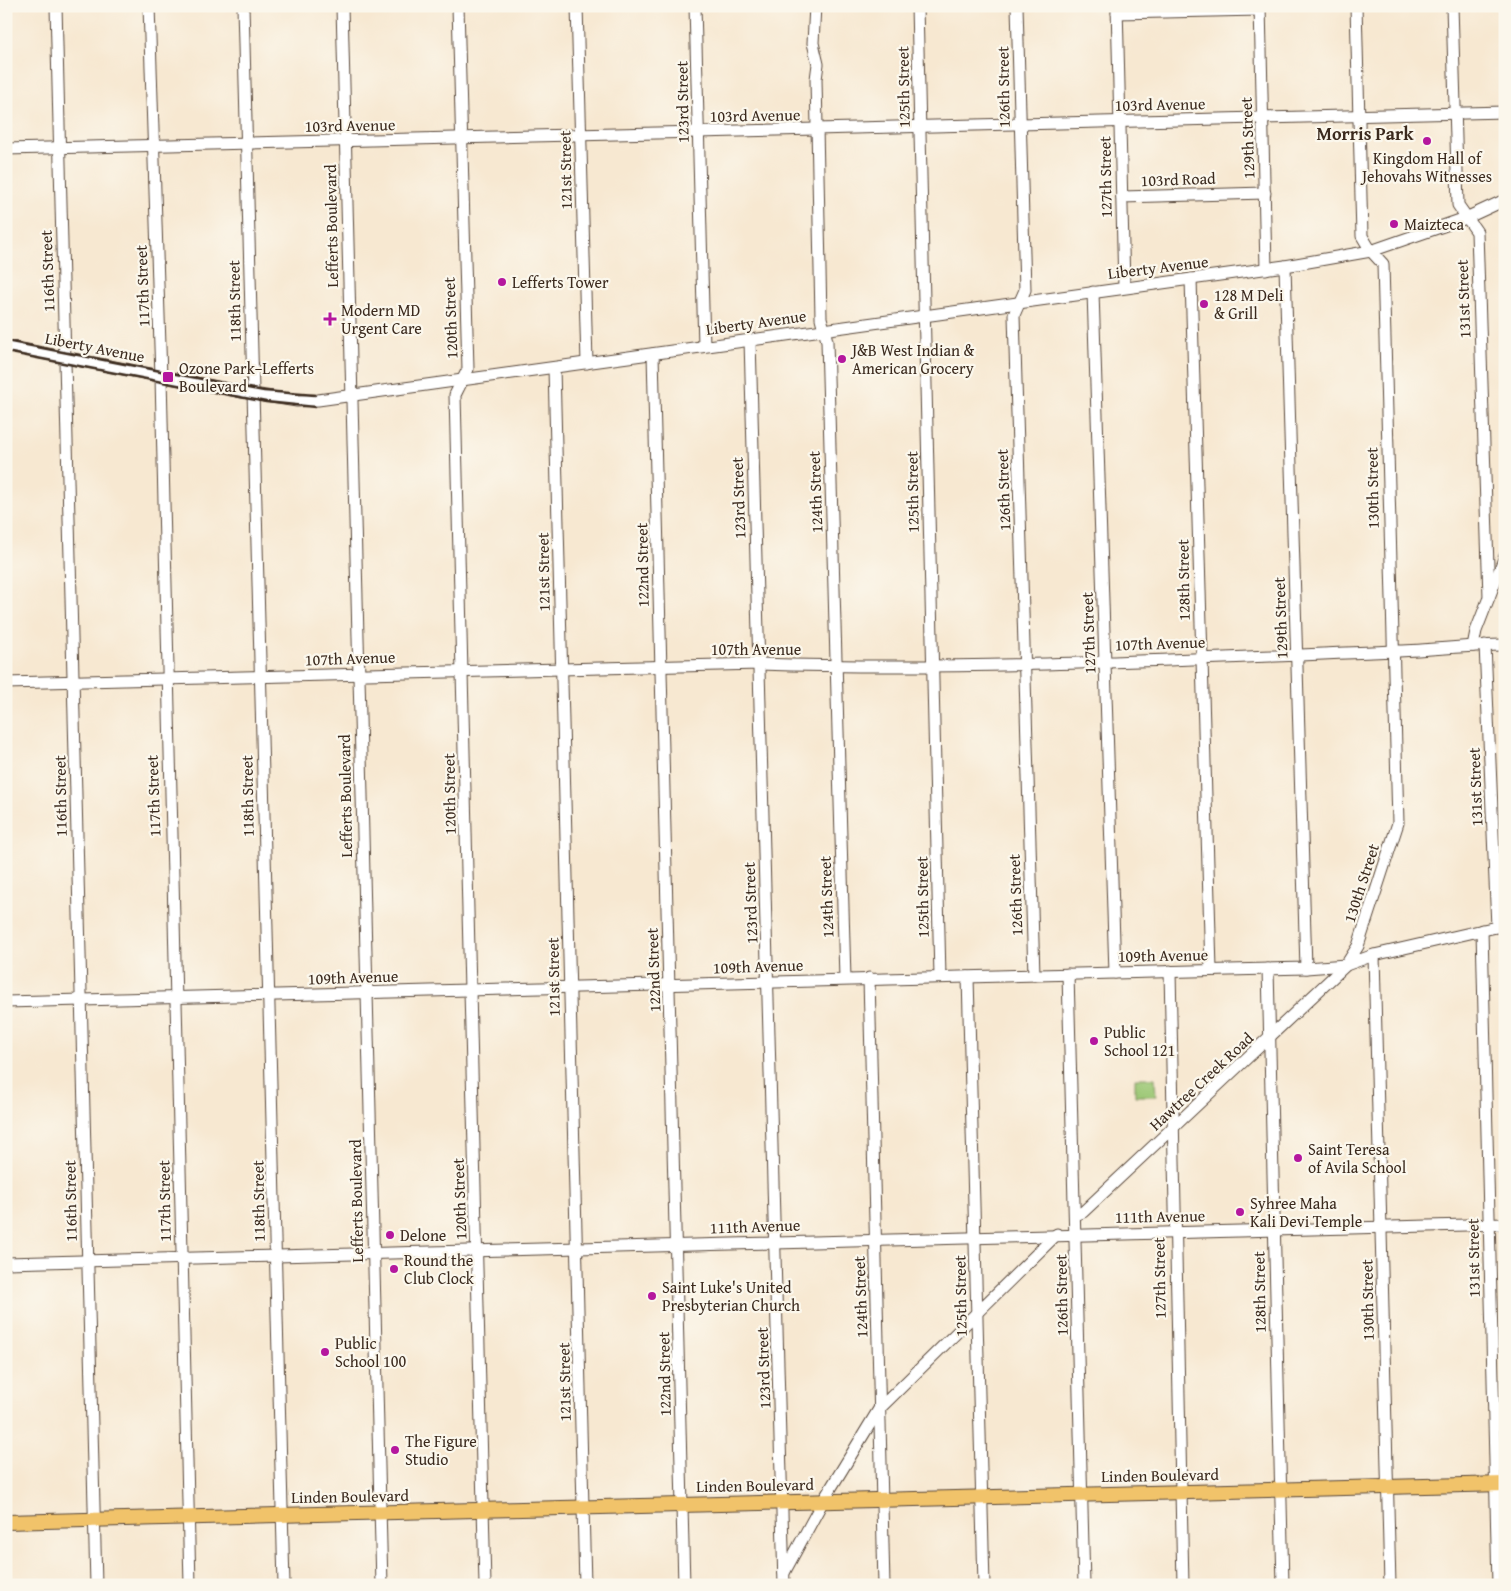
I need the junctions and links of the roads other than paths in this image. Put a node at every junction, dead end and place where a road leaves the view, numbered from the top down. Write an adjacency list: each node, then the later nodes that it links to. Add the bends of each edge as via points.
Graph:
1 (56, 6): 29 (street, 116th Street)
2 (149, 6): 28 (street, 117th Street)
3 (243, 6): 27 (street, 118th Street)
4 (342, 6): 26 (street, Lefferts Boulevard)
5 (458, 6): 25 (street, 120th Street)
6 (577, 6): 24 (street, 121st Street)
7 (695, 6): 23 (street, 123rd Street)
8 (816, 6): 22 (street, 124th Street, via 813,43 818,64)
9 (917, 6): 21 (street, 125th Street)
10 (1017, 6): 20 (street, 126th Street)
11 (1356, 6): 17 (street, 130th Street)
12 (1452, 6): 16 (street, 131st Street)
13 (1260, 8): 14 (street); 18 (street, 129th Street)
14 (1117, 10): 19 (street, 127th Street)
15 (1505, 112): 16 (street, 103rd Avenue)
16 (1455, 113): 17 (street, 103rd Avenue); 34 (street, 131st Street, via 1458,205)
17 (1359, 115): 18 (street, 103rd Avenue); 35 (street, 130th Street, via 1362,236)
18 (1262, 118): 19 (street, 103rd Avenue); 31 (street, 129th Street)
19 (1120, 122): 20 (street, 103rd Avenue); 32 (street, 127th Street)
20 (1020, 124): 21 (street, 103rd Avenue); 41 (street, 126th Street, via 1025,290)
21 (920, 127): 22 (street, 103rd Avenue); 42 (street, 125th Street)
22 (817, 129): 23 (street, 103rd Avenue); 43 (street, 124th Street, via 821,318)
23 (699, 132): 24 (street, 103rd Avenue); 46 (street, 123rd Street)
24 (581, 135): 25 (street, 103rd Avenue); 49 (street, 121st Street)
25 (462, 138): 26 (street, 103rd Avenue); 52 (street, 120th Street, via 468,369)
26 (345, 142): 27 (street, 103rd Avenue); 54 (street, Lefferts Boulevard)
27 (247, 144): 28 (street, 103rd Avenue); 53 (street, 118th Street)
28 (153, 146): 29 (street, 103rd Avenue); 51 (street, 117th Street)
29 (59, 148): 30 (street, 103rd Avenue); 48 (street, 116th Street)
30 (6, 149)
31 (1265, 193): 32 (street, 103rd Road); 37 (street, 129th Street)
32 (1122, 197): 39 (street, 127th Street)
33 (1505, 200): 34 (street, Liberty Avenue)
34 (1466, 218): 35 (street, Liberty Avenue); 56 (street, 131st Street, via 1477,232)
35 (1371, 252): 36 (street, Liberty Avenue); 59 (street, 130th Street, via 1383,264)
36 (1286, 266): 37 (street, Liberty Avenue); 60 (street, 129th Street)
37 (1266, 269): 38 (street, Liberty Avenue)
38 (1191, 279): 39 (street, Liberty Avenue); 61 (street, 128th Street)
39 (1124, 287): 40 (street, Liberty Avenue)
40 (1093, 292): 41 (street, Liberty Avenue); 62 (street, 127th Street)
41 (1019, 303): 42 (street, Liberty Avenue); 63 (street, 126th Street, via 1014,315)
42 (924, 315): 43 (street, Liberty Avenue); 67 (street, 125th Street)
43 (824, 329): 44 (street, Liberty Avenue); 66 (street, 124th Street, via 828,341)
44 (750, 340): 46 (street, Liberty Avenue); 64 (street, 123rd Street)
45 (6, 346): 48 (street, Liberty Avenue)
46 (704, 346): 47 (street, Liberty Avenue)
47 (653, 354): 49 (street, Liberty Avenue); 65 (street, 122nd Street)
48 (65, 358): 51 (street, Liberty Avenue); 73 (street, 116th Street)
49 (587, 363): 50 (street, Liberty Avenue)
50 (554, 368): 52 (street, Liberty Avenue); 68 (street, 121st Street)
51 (161, 377): 53 (street, Liberty Avenue); 72 (street, 117th Street)
52 (462, 381): 54 (street, Liberty Avenue); 69 (street, 120th Street, via 455,394)
53 (253, 394): 54 (street, Liberty Avenue, via 297,401); 71 (street, 118th Street)
54 (351, 396): 70 (street, Lefferts Boulevard)
55 (1505, 556): 56 (street, 131st Street)
56 (1489, 597): 58 (street, 131st Street, via 1476,631)
57 (1505, 645): 58 (street, 107th Avenue)
58 (1479, 646): 59 (street, 107th Avenue); 75 (street, 131st Street)
59 (1393, 651): 60 (street, 107th Avenue); 78 (street, 130th Street, via 1398,823 1358,946)
60 (1297, 655): 61 (street, 107th Avenue); 79 (street, 129th Street)
61 (1201, 658): 62 (street, 107th Avenue); 81 (street, 128th Street)
62 (1105, 661): 63 (street, 107th Avenue); 83 (street, 127th Street)
63 (1024, 663): 67 (street, 107th Avenue); 85 (street, 126th Street)
64 (759, 664): 65 (street, 107th Avenue); 66 (street, 107th Avenue); 90 (street, 123rd Street)
65 (661, 666): 68 (street, 107th Avenue); 91 (street, 122nd Street)
66 (836, 666): 67 (street, 107th Avenue); 89 (street, 124th Street)
67 (932, 666): 86 (street, 125th Street)
68 (562, 668): 69 (street, 107th Avenue); 92 (street, 121st Street)
69 (462, 671): 70 (street, 107th Avenue); 93 (street, 120th Street)
70 (358, 674): 71 (street, 107th Avenue); 94 (street, Lefferts Boulevard)
71 (260, 676): 72 (street, 107th Avenue); 95 (street, 118th Street)
72 (166, 678): 73 (street, 107th Avenue); 96 (street, 117th Street)
73 (73, 681): 74 (street, 107th Avenue); 97 (street, 116th Street)
74 (6, 683)
75 (1501, 926): 76 (street, 109th Avenue)
76 (1482, 930): 77 (street, 109th Avenue); 102 (street, 131st Street)
77 (1374, 955): 78 (street, 109th Avenue); 104 (street, 130th Street)
78 (1346, 965): 79 (street, 109th Avenue); 99 (street, Hawtree Creek Road)
79 (1306, 968): 80 (street, 109th Avenue)
80 (1268, 969): 81 (street, 109th Avenue); 99 (street, 128th Street)
81 (1211, 970): 82 (street, 109th Avenue)
82 (1170, 971): 83 (street, 109th Avenue); 100 (street, 127th Street)
83 (1115, 973): 84 (street, 109th Avenue)
84 (1068, 974): 85 (street, 109th Avenue); 101 (street, 126th Street)
85 (1034, 975): 87 (street, 109th Avenue)
86 (940, 977): 87 (street, 109th Avenue); 88 (street, 109th Avenue)
87 (968, 977): 109 (street, 125th Street)
88 (869, 978): 89 (street, 109th Avenue); 110 (street, 124th Street)
89 (845, 979): 90 (street, 109th Avenue)
90 (768, 982): 91 (street, 109th Avenue); 111 (street, 123rd Street)
91 (669, 985): 92 (street, 109th Avenue); 112 (street, 122nd Street)
92 (570, 987): 93 (street, 109th Avenue); 113 (street, 121st Street)
93 (470, 990): 94 (street, 109th Avenue); 114 (street, 120th Street)
94 (367, 992): 95 (street, 109th Avenue); 115 (street, Lefferts Boulevard)
95 (269, 995): 96 (street, 109th Avenue); 116 (street, 118th Street)
96 (175, 998): 97 (street, 109th Avenue); 117 (street, 117th Street)
97 (81, 1000): 98 (street, 109th Avenue); 118 (street, 116th Street)
98 (6, 1002)
99 (1269, 1040): 100 (street, Hawtree Creek Road); 105 (street, 128th Street)
100 (1172, 1130): 101 (street, Hawtree Creek Road); 106 (street, 127th Street)
101 (1076, 1215): 108 (street, 126th Street)
102 (1489, 1224): 103 (street, 111th Avenue); 104 (street, 111th Avenue); 122 (street, 131st Street)
103 (1505, 1224)
104 (1382, 1227): 105 (street, 111th Avenue); 123 (street, 130th Street)
105 (1274, 1230): 106 (street, 111th Avenue); 124 (street, 128th Street)
106 (1174, 1232): 108 (street, 111th Avenue); 125 (street, 127th Street)
107 (1057, 1234): 108 (street, 111th Avenue); 109 (street, 111th Avenue); 120 (street)
108 (1076, 1234): 126 (street, 126th Street)
109 (975, 1236): 110 (street, 111th Avenue); 120 (street, 125th Street)
110 (874, 1239): 111 (street, 111th Avenue); 121 (street, 124th Street)
111 (776, 1242): 112 (street, 111th Avenue); 130 (street, 123rd Street)
112 (677, 1245): 113 (street, 111th Avenue); 131 (street, 122nd Street)
113 (576, 1248): 114 (street, 111th Avenue); 132 (street, 121st Street)
114 (477, 1250): 115 (street, 111th Avenue); 133 (street, 120th Street)
115 (373, 1253): 116 (street, 111th Avenue); 134 (street, Lefferts Boulevard)
116 (275, 1256): 117 (street, 111th Avenue); 135 (street, 118th Street)
117 (182, 1259): 118 (street, 111th Avenue); 136 (street, 117th Street)
118 (88, 1260): 119 (street, 111th Avenue); 137 (street, 116th Street)
119 (6, 1263)
120 (977, 1313): 121 (street); 127 (street, 125th Street)
121 (879, 1410): 128 (street, 124th Street); 129 (street)
122 (1500, 1484): 123 (main road, Linden Boulevard); 154 (street, 131st Street)
123 (1388, 1487): 124 (main road, Linden Boulevard); 153 (street, 130th Street)
124 (1281, 1489): 125 (main road, Linden Boulevard); 152 (street, 128th Street)
125 (1181, 1492): 126 (main road, Linden Boulevard); 151 (street, 127th Street)
126 (1081, 1494): 127 (main road, Linden Boulevard); 150 (street, 126th Street)
127 (982, 1497): 128 (main road, Linden Boulevard); 149 (street, 125th Street)
128 (882, 1500): 129 (main road, Linden Boulevard); 148 (street, 124th Street)
129 (823, 1501): 130 (main road, Linden Boulevard); 139 (street)
130 (783, 1502): 131 (main road, Linden Boulevard); 139 (street, 123rd Street)
131 (682, 1505): 132 (main road, Linden Boulevard); 146 (street, 122nd Street)
132 (583, 1507): 133 (main road, Linden Boulevard); 145 (street, 121st Street)
133 (483, 1510): 134 (main road, Linden Boulevard); 144 (street, 120th Street)
134 (380, 1512): 135 (main road, Linden Boulevard); 143 (street, Lefferts Boulevard)
135 (282, 1515): 136 (main road, Linden Boulevard); 142 (street, 118th Street)
136 (188, 1517): 137 (main road, Linden Boulevard); 141 (street, 117th Street)
137 (94, 1520): 138 (main road, Linden Boulevard); 140 (street, 116th Street)
138 (6, 1522)
139 (784, 1579): 147 (street)
140 (96, 1585)
141 (190, 1585)
142 (284, 1585)
143 (382, 1585)
144 (485, 1585)
145 (585, 1585)
146 (684, 1585)
147 (778, 1585)
148 (884, 1585)
149 (984, 1585)
150 (1084, 1585)
151 (1183, 1585)
152 (1283, 1585)
153 (1390, 1585)
154 (1498, 1585)

